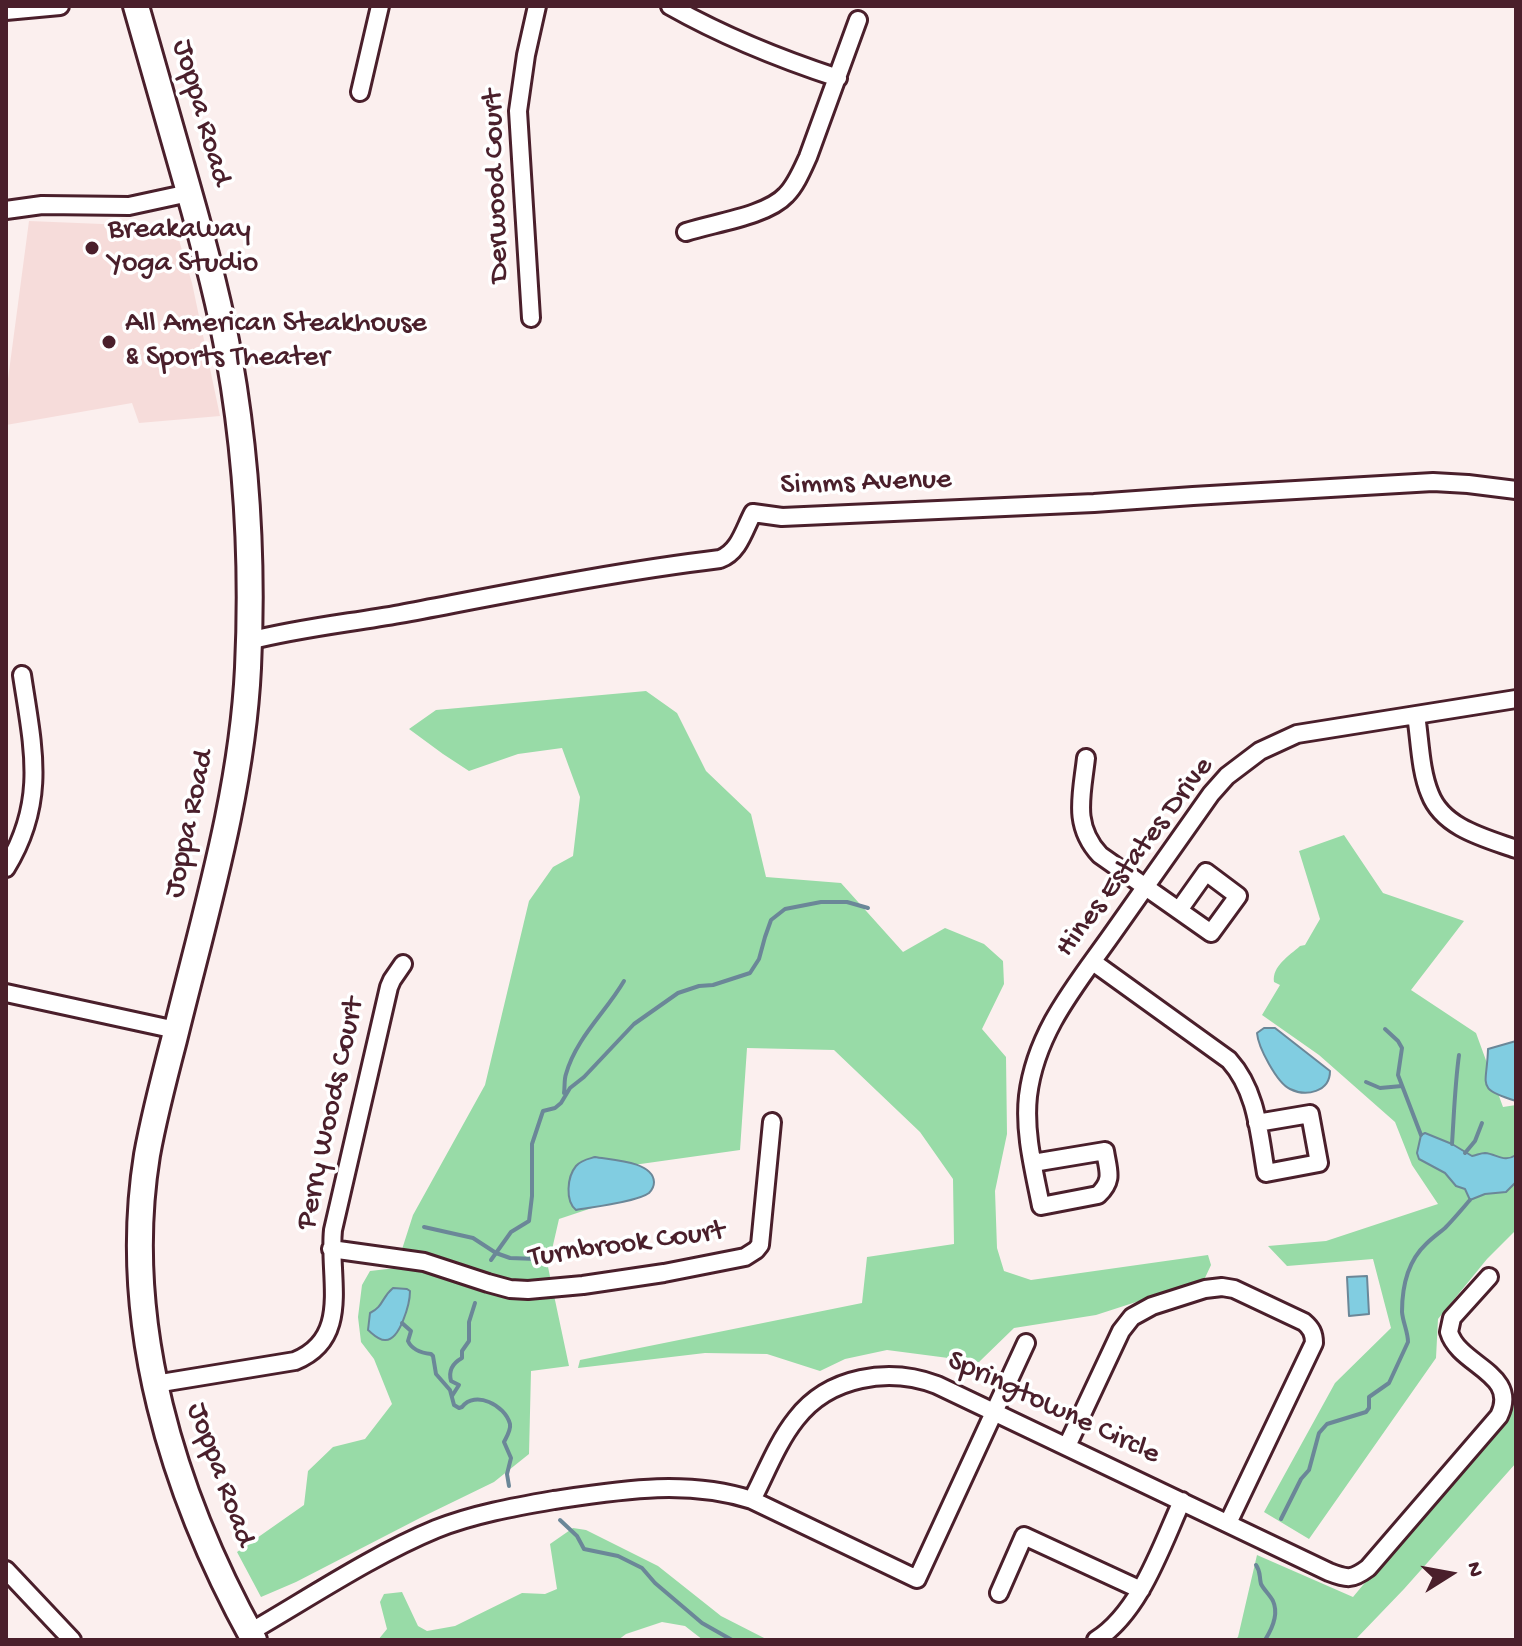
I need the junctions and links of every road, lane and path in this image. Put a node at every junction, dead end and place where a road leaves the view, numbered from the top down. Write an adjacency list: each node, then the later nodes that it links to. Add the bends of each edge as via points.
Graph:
1 (60, 6): 6 (street)
2 (136, 6): 10 (main road, Joppa Road)
3 (380, 6): 9 (street)
4 (537, 6): 13 (street, Derwood Court, via 518,111)
5 (670, 6): 8 (street, via 698,23)
6 (6, 11)
7 (858, 20): 8 (street)
8 (838, 78): 12 (street, via 808,157 785,196 764,210)
9 (360, 92)
10 (189, 193): 11 (street, via 129,206); 15 (main road, Joppa Road, via 233,378 247,507)
11 (6, 210)
12 (686, 232)
13 (531, 318)
14 (1516, 490): 15 (street, Simms Avenue, via 1433,482 991,508 782,517 753,513 735,549 720,559)
15 (249, 641): 27 (main road, Joppa Road, via 245,712 230,808)
16 (22, 675): 21 (street, via 34,796 24,834)
17 (1516, 699): 18 (street, Hines Estates Drive)
18 (1416, 715): 20 (street, via 1426,780 1436,806 1461,827); 22 (street, Hines Estates Drive, via 1312,730 1260,751 1211,794)
19 (1086, 758): 22 (street, via 1081,817 1086,838 1100,855)
20 (1516, 849)
21 (6, 868)
22 (1146, 886): 23 (street); 24 (street, Hines Estates Drive)
23 (1179, 910)
24 (1093, 962): 29 (street, via 1229,1060 1245,1081); 30 (street, Hines Estates Drive, via 1056,1014 1036,1059 1027,1114)
25 (403, 964): 31 (street, Perry Woods Court, via 392,980 380,1020)
26 (6, 993): 27 (street)
27 (176, 1030): 34 (main road, Joppa Road, via 151,1135 141,1216 142,1301)
28 (772, 1122): 31 (street, Turnbrook Court, via 760,1245 745,1257 528,1290 424,1262)
29 (1257, 1123): 29 (street, via 1266,1173 1319,1163 1310,1114)
30 (1033, 1163): 30 (street, Hines Estates Drive, via 1041,1206 1098,1195 1110,1180 1105,1151)
31 (331, 1249): 34 (street, Perry Woods Court, via 333,1315 314,1351 284,1364)
32 (1489, 1277): 39 (street, via 1452,1318 1449,1332 1455,1345 1501,1386 1503,1408 1368,1568 1343,1577)
33 (1026, 1343): 35 (street)
34 (155, 1384): 43 (main road, Joppa Road, via 185,1487)
35 (995, 1412): 36 (street, Springtowne Circle); 37 (street, Springtowne Circle, via 923,1380 874,1376 847,1383 819,1397 798,1416); 37 (street, via 917,1579)
36 (1067, 1446): 38 (street, Springtowne Circle); 39 (street, via 1121,1331 1152,1306 1222,1287 1304,1322 1314,1343)
37 (752, 1500): 43 (street, via 691,1487 649,1487 484,1514 401,1546)
38 (1182, 1501): 39 (street); 41 (street, Springtowne Circle)
39 (1228, 1523)
40 (6, 1570): 44 (street)
41 (1141, 1590): 42 (street, via 1024,1536); 45 (street, Springtowne Circle, via 1130,1609)
42 (999, 1593)
43 (252, 1636)
44 (72, 1640)
45 (1096, 1640)

